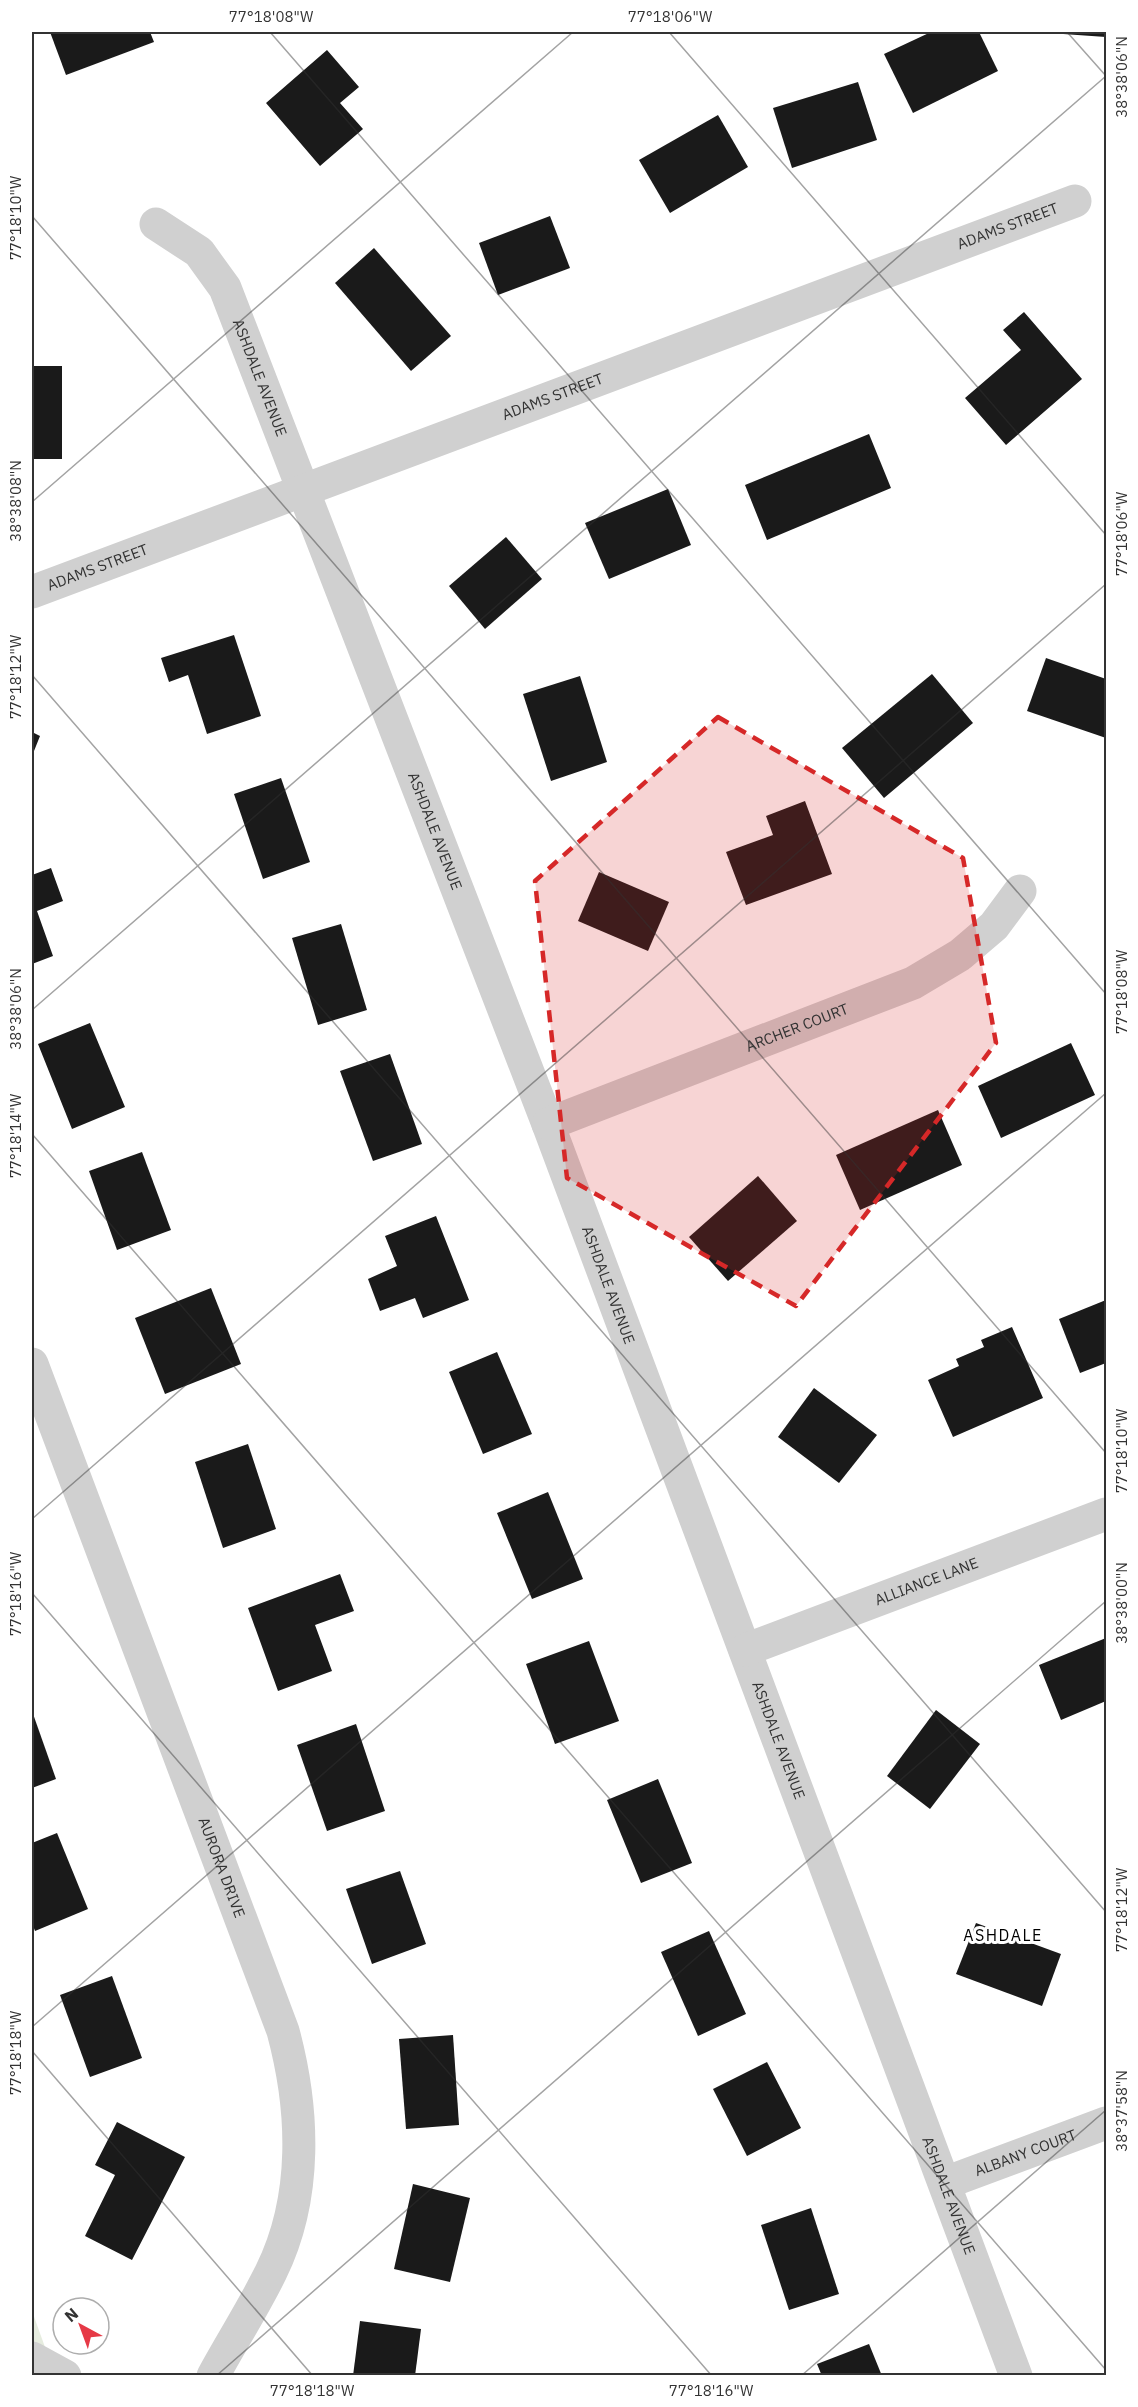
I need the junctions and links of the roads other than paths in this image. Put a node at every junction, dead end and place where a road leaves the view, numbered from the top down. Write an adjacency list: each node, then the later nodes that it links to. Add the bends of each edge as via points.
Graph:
1 (1075, 201): 3 (street, ADAMS STREET)
2 (156, 224): 3 (street, ASHDALE AVENUE, via 199,252 225,288)
3 (304, 489): 4 (street, ADAMS STREET); 6 (street, ASHDALE AVENUE)
4 (32, 592)
5 (1020, 891): 6 (street, ARCHER COURT, via 994,926 960,954 913,983)
6 (548, 1124): 9 (street, ASHDALE AVENUE)
7 (32, 1364): 14 (street, AURORA DRIVE, via 284,2031 292,2064 300,2122 298,2169 288,2226 272,2271)
8 (1107, 1514): 9 (street, ALLIANCE LANE)
9 (745, 1650): 11 (street, ASHDALE AVENUE)
10 (1107, 2123): 11 (street, ALBANY COURT)
11 (945, 2183): 15 (street, ASHDALE AVENUE)
12 (32, 2358): 13 (street)
13 (65, 2376)
14 (213, 2376)
15 (1016, 2376)

